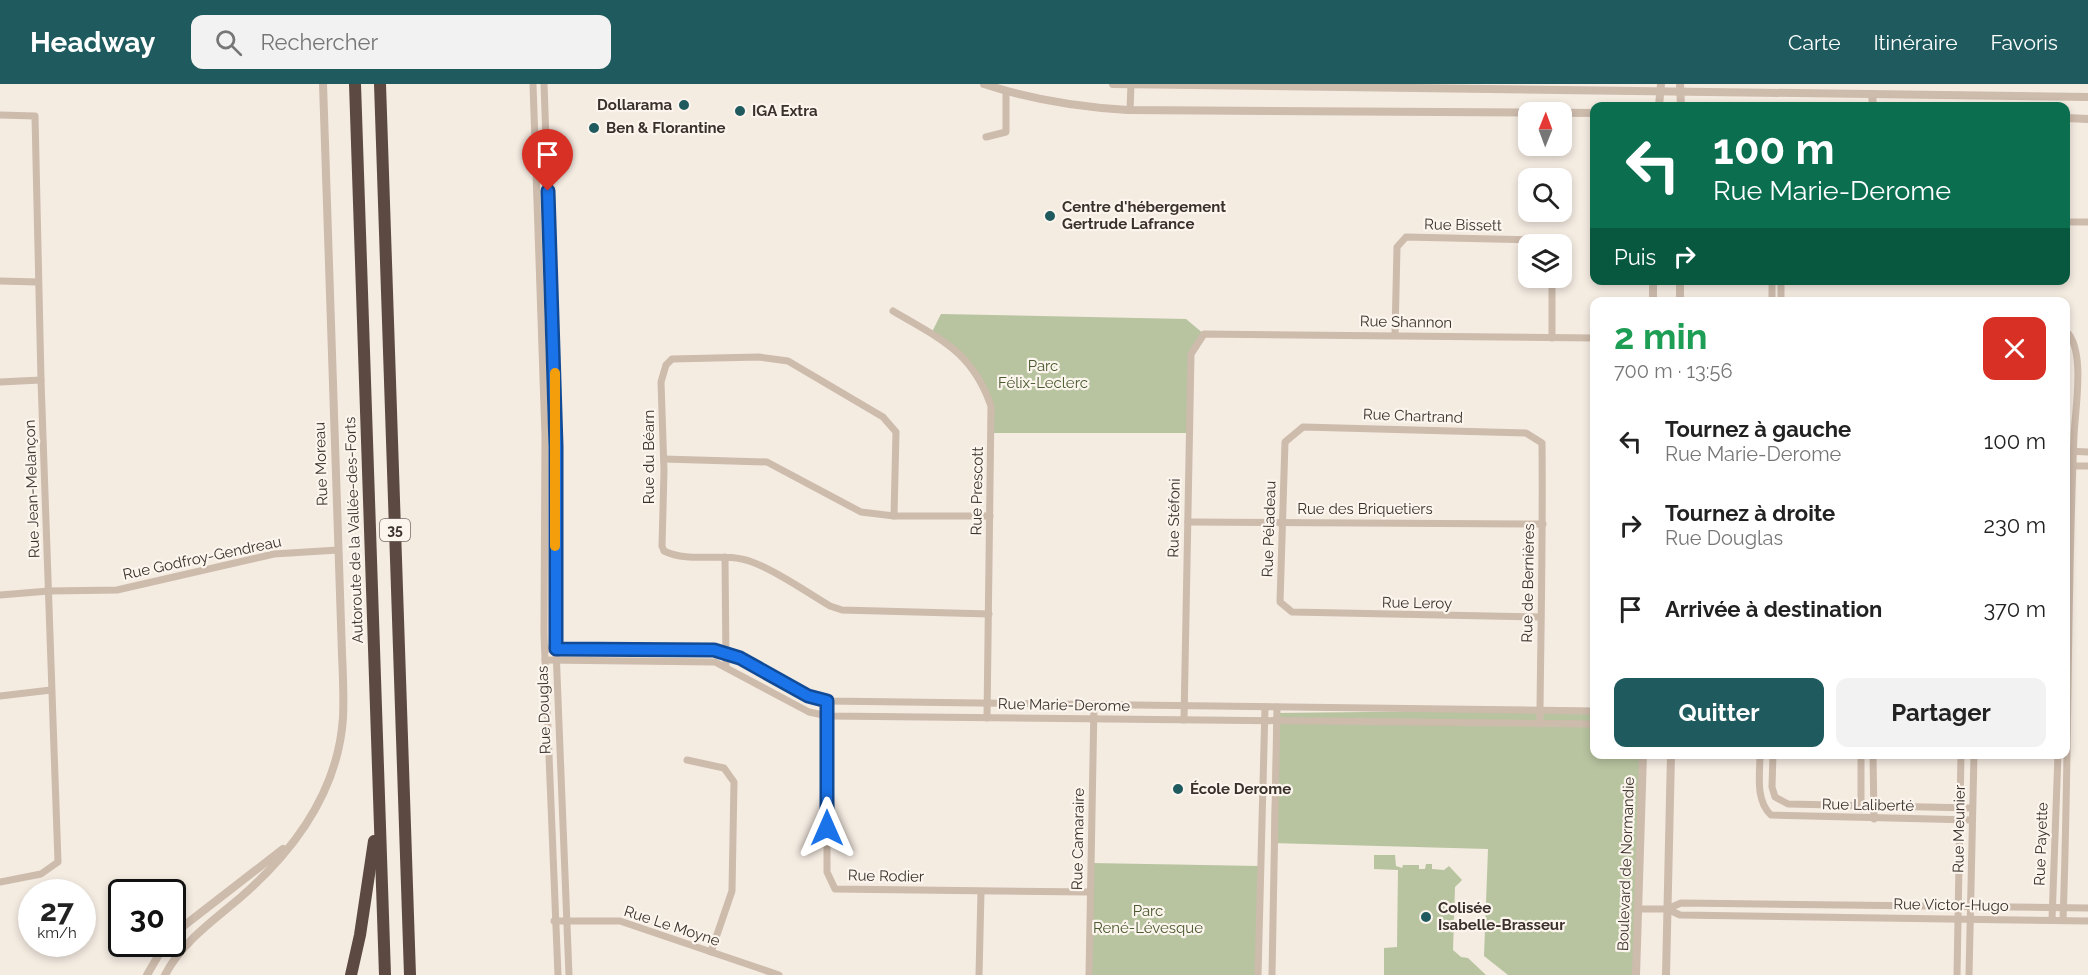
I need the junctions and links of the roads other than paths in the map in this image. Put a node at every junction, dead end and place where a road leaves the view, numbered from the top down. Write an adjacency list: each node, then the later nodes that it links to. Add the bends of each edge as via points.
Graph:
1 (323, 84): 50 (street, Rue Moreau)
2 (355, 84): 99 (highway, Autoroute de la Vallée-des-Forts / 35)
3 (380, 84): 133 (highway, 35)
4 (533, 84): 57 (street, Rue Douglas, via 545,436)
5 (544, 84): 58 (street, Rue Douglas, via 556,446)
6 (984, 84): 12 (street)
7 (1113, 84): 8 (street)
8 (1131, 84): 9 (street); 18 (street)
9 (1555, 87): 10 (street)
10 (1660, 87): 11 (street); 15 (street)
11 (1680, 87): 13 (street); 16 (street)
12 (1006, 91): 18 (street, via 1075,106); 23 (street, via 1006,132)
13 (1872, 94): 14 (street); 17 (street)
14 (2088, 97)
15 (1659, 102)
16 (1681, 102)
17 (1873, 102)
18 (1130, 110): 19 (street)
19 (1590, 113)
20 (0, 115): 28 (street, Rue Jean-Melançon, via 35,116)
21 (2070, 118): 22 (street)
22 (2088, 119)
23 (986, 137)
24 (2070, 222): 25 (street)
25 (2088, 222)
26 (1518, 240): 32 (street, Rue Bissett, via 1406,237 1397,247)
27 (0, 281): 28 (street)
28 (38, 282): 36 (street, Rue Jean-Melançon)
29 (1552, 288): 33 (street)
30 (893, 311): 46 (street, Rue Prescott, via 949,345 967,360 982,381 991,406)
31 (1216, 333): 32 (street, Rue Shannon); 47 (street, Rue Stéfoni, via 1204,334 1191,354)
32 (1395, 335): 33 (street, Rue Shannon)
33 (1552, 338): 34 (street, Rue Shannon)
34 (1590, 338)
35 (2070, 338): 40 (street, Rue Payette, via 2076,343 2077,353)
36 (41, 380): 37 (street); 52 (street, Rue Jean-Melançon)
37 (0, 382)
38 (1285, 442): 39 (street, Rue Chartrand, via 1303,426 1526,433); 48 (street, Rue Péladeau)
39 (1542, 443): 49 (street, Rue de Bernières)
40 (2070, 451): 41 (street)
41 (2088, 452)
42 (664, 459): 45 (street, via 767,462 861,513); 45 (street, Rue du Béarn, via 661,382 672,359 759,357 788,361 891,424 897,446); 51 (street, Rue du Béarn, via 664,551 675,556)
43 (2070, 466): 44 (street)
44 (2088, 466)
45 (894, 516): 46 (street)
46 (990, 516): 55 (street, Rue Prescott)
47 (1188, 522): 48 (street, Rue des Briquetiers); 68 (street, Rue Stéfoni)
48 (1283, 522): 49 (street, Rue des Briquetiers); 54 (street, Rue Péladeau, via 1280,602)
49 (1543, 524): 56 (street, Rue de Bernières)
50 (338, 550): 52 (street, Rue Godfroy-Gendreau, via 274,554 117,591); 104 (street, Rue Moreau, via 342,726 329,781)
51 (725, 557): 55 (street, Rue du Béarn, via 752,562 842,610); 59 (street)
52 (49, 591): 53 (street, Rue Godfroy-Gendreau); 63 (street, Rue Jean-Melançon)
53 (0, 595)
54 (1292, 612): 56 (street, Rue Leroy)
55 (989, 614): 66 (street, Rue Prescott)
56 (1541, 617): 71 (street, Rue de Bernières)
57 (545, 649): 58 (street, Rue Marie-Derome); 61 (street, Rue Douglas)
58 (556, 649): 59 (street, Rue Marie-Derome); 60 (street, Rue Douglas)
59 (725, 652): 62 (street); 65 (street, Rue Marie-Derome, via 808,696)
60 (556, 659): 61 (street, Rue Marie-Derome); 62 (street, Rue Marie-Derome, via 715,662); 124 (street, Rue Douglas)
61 (545, 660): 123 (street, Rue Douglas)
62 (726, 666): 73 (street, Rue Marie-Derome, via 810,712)
63 (51, 690): 64 (street); 105 (street, Rue Jean-Melançon, via 58,862 41,874)
64 (0, 696)
65 (827, 701): 66 (street, Rue Marie-Derome); 73 (street, Rue Rodier)
66 (987, 703): 67 (street, Rue Marie-Derome); 74 (street, Rue Prescott)
67 (1094, 704): 68 (street, Rue Marie-Derome); 75 (street, Rue Camaraire)
68 (1185, 706): 69 (street, Rue Marie-Derome); 76 (street, Rue Stéfoni)
69 (1265, 706): 70 (street, Rue Marie-Derome); 77 (street)
70 (1278, 707): 71 (street, Rue Marie-Derome); 78 (street)
71 (1540, 710): 72 (street, Rue Marie-Derome); 79 (street, Rue de Bernières)
72 (1590, 711)
73 (828, 716): 74 (street, Rue Marie-Derome); 106 (street, Rue Rodier, via 827,872 835,889)
74 (987, 718): 75 (street, Rue Marie-Derome)
75 (1093, 719): 76 (street, Rue Marie-Derome); 107 (street, Rue Camaraire)
76 (1184, 720): 77 (street, Rue Marie-Derome)
77 (1265, 721): 78 (street, Rue Marie-Derome); 116 (street)
78 (1277, 721): 79 (street, Rue Marie-Derome); 117 (street)
79 (1540, 724): 80 (street, Rue Marie-Derome)
80 (1590, 724)
81 (1643, 759): 113 (street, Boulevard de Normandie)
82 (1671, 759): 114 (street)
83 (1760, 759): 98 (street)
84 (1773, 759): 93 (street)
85 (1861, 759): 95 (street)
86 (1873, 759): 94 (street)
87 (1961, 759): 96 (street, Rue Meunier)
88 (1974, 759): 97 (street, Rue Meunier)
89 (2059, 759): 92 (street, Rue Payette)
90 (2062, 759): 92 (street, Rue Payette)
91 (687, 760): 127 (street, via 724,768 734,782 732,891)
92 (2062, 769): 111 (street, Rue Payette); 112 (street, Rue Payette)
93 (1775, 798): 95 (street, Rue Laliberté, via 1788,804); 98 (street)
94 (1873, 806): 95 (street, Rue Laliberté); 96 (street, Rue Laliberté); 101 (street)
95 (1861, 807): 100 (street)
96 (1960, 807): 97 (street, Rue Laliberté); 102 (street, Rue Meunier)
97 (1972, 808): 103 (street, Rue Meunier)
98 (1765, 809): 100 (street, Rue Laliberté, via 1771,815)
99 (379, 810): 131 (highway); 132 (highway, Autoroute de la Vallée-des-Forts / 35)
100 (1862, 818): 101 (street, Rue Laliberté)
101 (1874, 819): 102 (street, Rue Laliberté)
102 (1959, 820): 103 (street, Rue Laliberté); 110 (street, Rue Meunier)
103 (1972, 820): 109 (street, Rue Meunier)
104 (300, 835): 126 (street, Rue Moreau); 130 (street, Rue Moreau, via 250,889 182,949)
105 (0, 882)
106 (981, 892): 107 (street, Rue Rodier); 137 (street)
107 (1090, 892): 138 (street, Rue Camaraire)
108 (1814, 905): 110 (street, Rue Victor-Hugo); 114 (street, Rue Victor-Hugo, via 1681,903); 118 (street)
109 (1971, 907): 110 (street, Rue Victor-Hugo); 111 (street, Rue Victor-Hugo); 120 (street, Rue Meunier)
110 (1958, 908): 119 (street, Rue Meunier)
111 (2053, 908): 112 (street, Rue Victor-Hugo); 121 (street, Rue Payette)
112 (2063, 908): 115 (street, Rue Victor-Hugo); 122 (street, Rue Payette)
113 (1638, 909): 114 (street, Rue Victor-Hugo); 141 (street, Boulevard de Normandie)
114 (1667, 909): 118 (street, Rue Victor-Hugo, via 1680,915); 142 (street)
115 (2088, 909)
116 (1261, 915): 117 (street); 139 (street)
117 (1273, 916): 140 (street)
118 (1814, 917): 119 (street, Rue Victor-Hugo)
119 (1958, 919): 120 (street, Rue Victor-Hugo); 143 (street, Rue Meunier)
120 (1970, 919): 121 (street, Rue Victor-Hugo); 144 (street, Rue Meunier)
121 (2052, 920): 122 (street, Rue Victor-Hugo)
122 (2063, 920): 125 (street, Rue Victor-Hugo)
123 (555, 921): 124 (street, Rue Le Moyne); 134 (street, Rue Douglas)
124 (565, 921): 127 (street, Rue Le Moyne, via 620,921); 135 (street, Rue Douglas)
125 (2088, 921)
126 (186, 924)
127 (711, 952): 136 (street, Rue Le Moyne)
128 (157, 957): 129 (street)
129 (147, 975)
130 (165, 975)
131 (351, 975)
132 (385, 975)
133 (410, 975)
134 (558, 975)
135 (569, 975)
136 (779, 975)
137 (979, 975)
138 (1089, 975)
139 (1258, 975)
140 (1272, 975)
141 (1636, 975)
142 (1666, 975)
143 (1957, 975)
144 (1969, 975)

